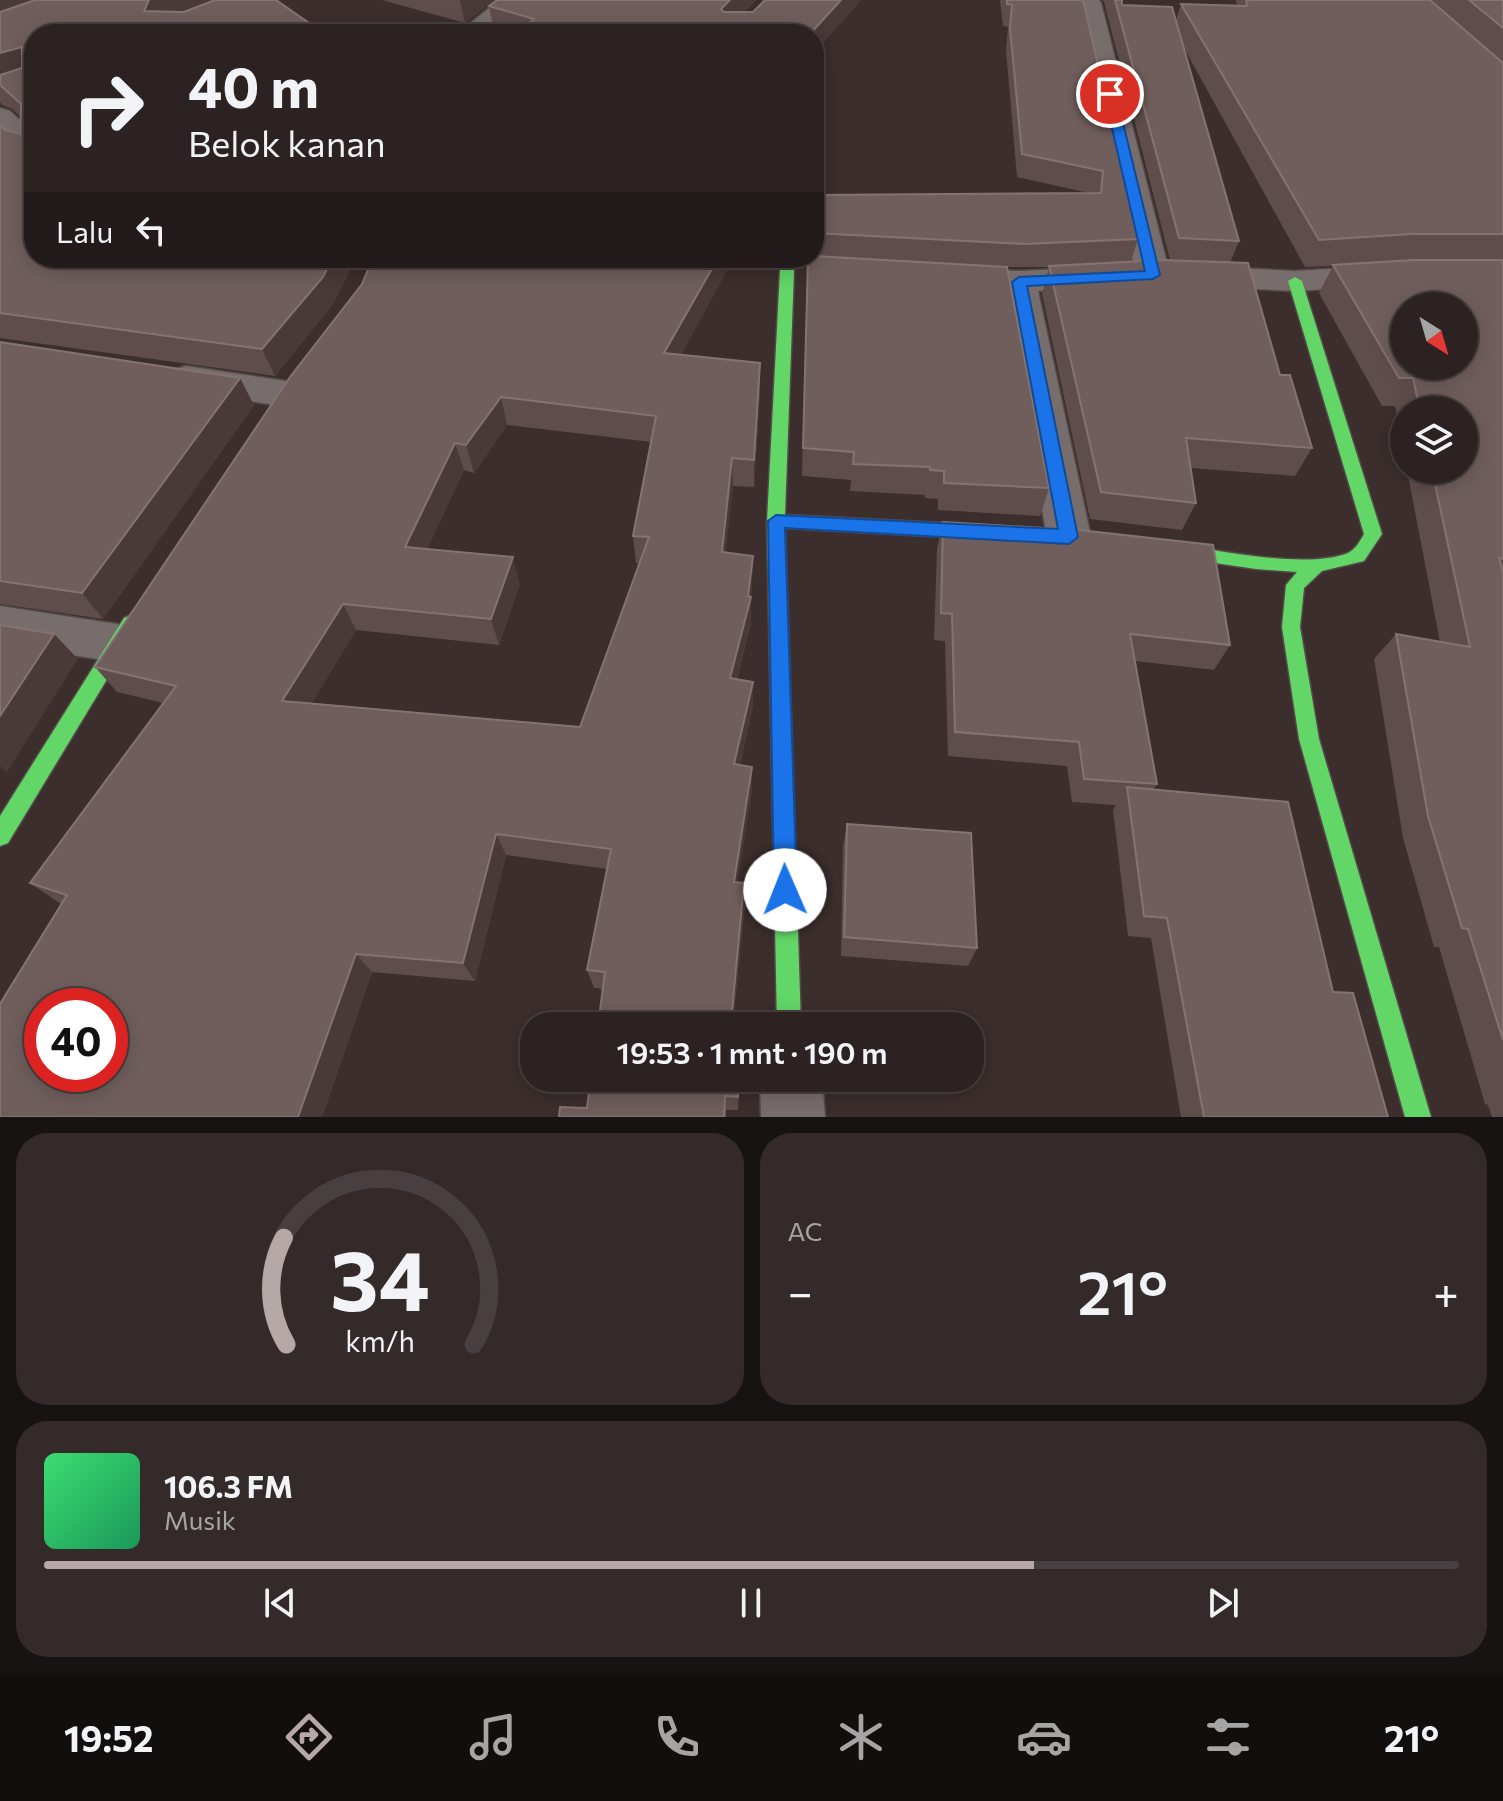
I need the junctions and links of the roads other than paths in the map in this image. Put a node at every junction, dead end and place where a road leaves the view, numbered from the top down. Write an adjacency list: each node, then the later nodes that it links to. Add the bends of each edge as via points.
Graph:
1 (515, 0): 3 (street)
2 (1089, 3): 7 (street)
3 (483, 24)
4 (4, 101): 5 (street)
5 (24, 133)
6 (797, 268): 14 (street)
7 (1153, 275): 10 (street); 11 (street)
8 (1503, 275): 10 (street)
9 (911, 276): 11 (street)
10 (1295, 281): 18 (street, via 1373,534 1355,558)
11 (1019, 282): 16 (street)
12 (151, 374): 13 (street)
13 (286, 395)
14 (776, 521): 15 (street); 23 (street)
15 (1022, 534)
16 (1069, 537)
17 (1130, 544): 18 (street)
18 (1316, 566): 26 (street, via 1295,585 1291,627 1309,739)
19 (144, 604): 21 (street)
20 (0, 625): 21 (street)
21 (117, 643): 22 (street)
22 (0, 836)
23 (789, 1012)
24 (792, 1092): 25 (street)
25 (793, 1117)
26 (1418, 1117)

